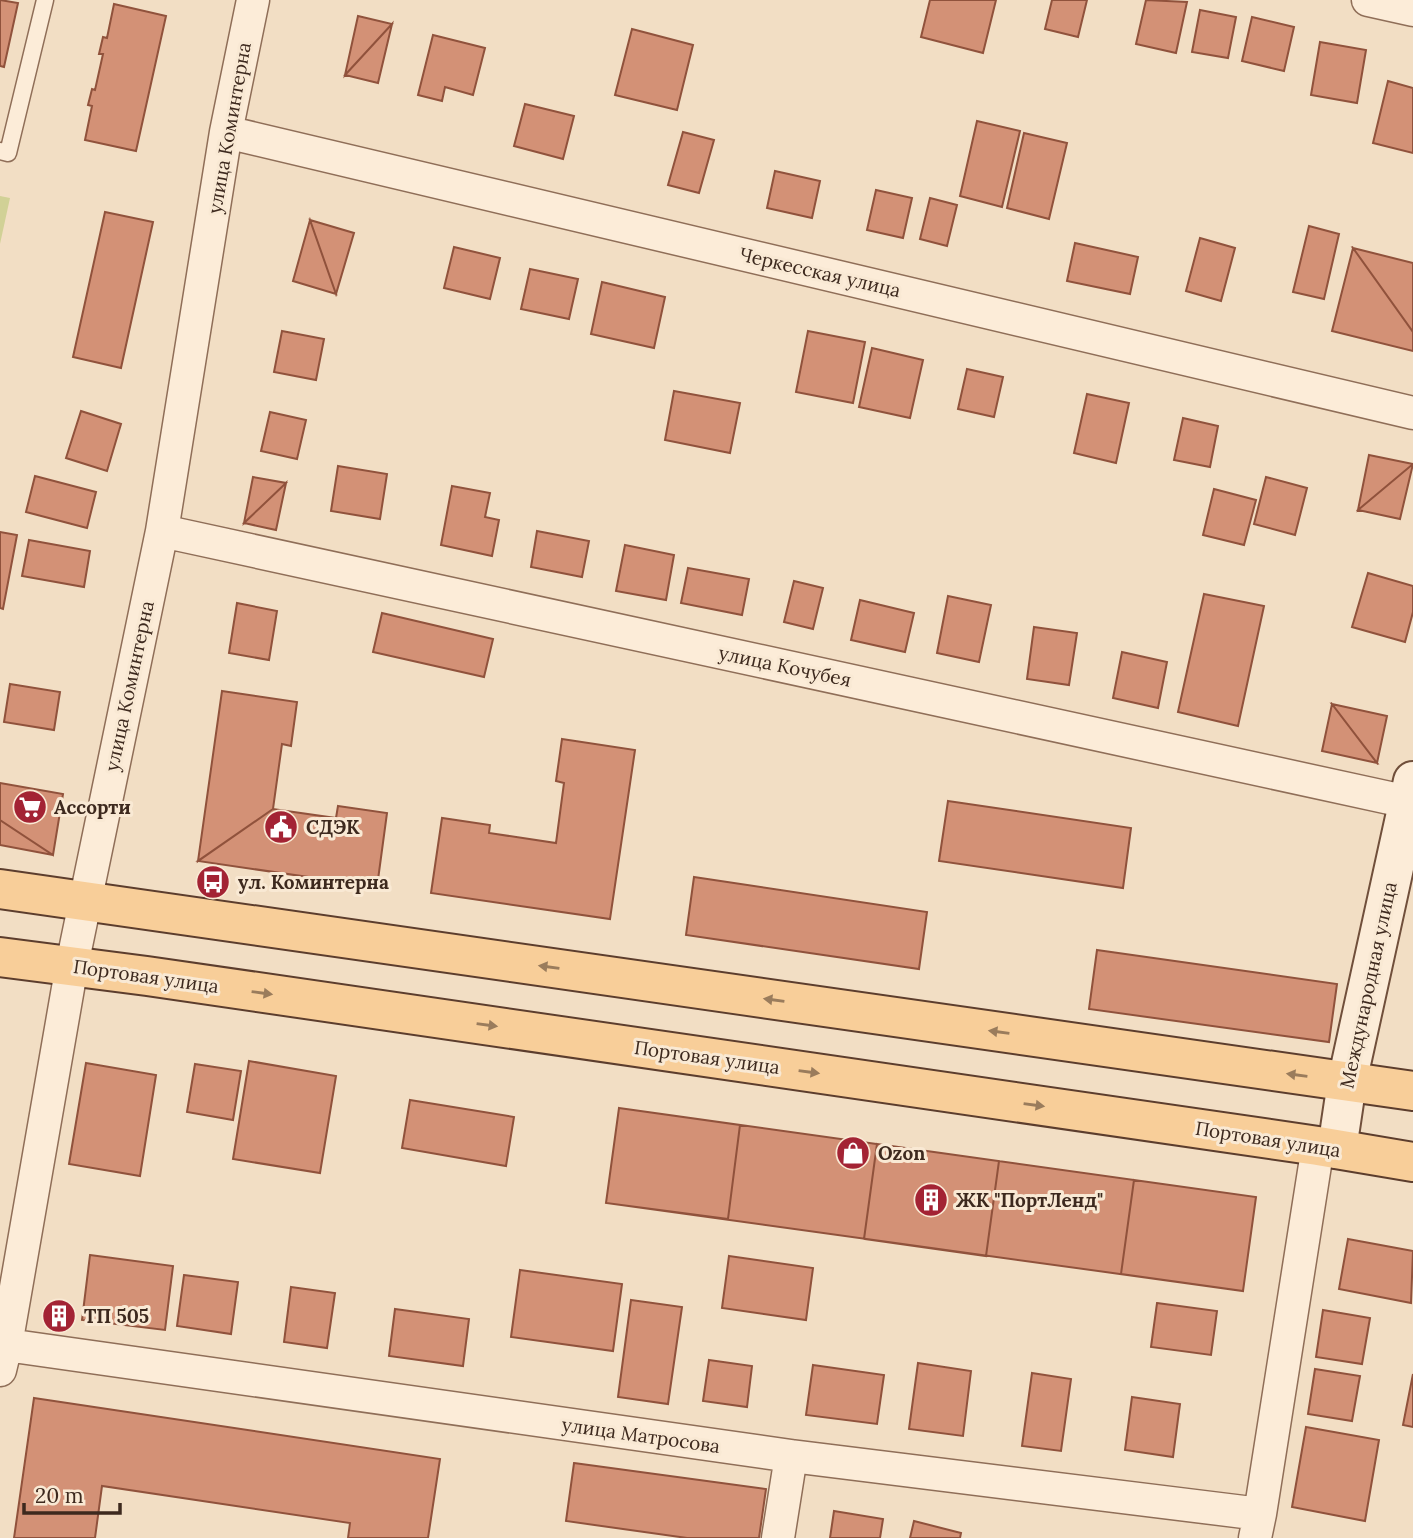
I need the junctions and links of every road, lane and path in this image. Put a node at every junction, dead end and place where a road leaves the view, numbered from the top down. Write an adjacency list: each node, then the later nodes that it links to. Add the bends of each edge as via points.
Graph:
1 (45, 0): 6 (lane, via 8,153)
2 (253, 0): 5 (street, улица Коминтерна)
3 (1368, 0): 4 (street)
4 (1413, 10)
5 (226, 132): 7 (street, Черкесская улица); 8 (street, улица Коминтерна)
6 (0, 151)
7 (1413, 413)
8 (162, 531): 9 (street, улица Кочубея); 12 (street, улица Коминтерна)
9 (1411, 792): 10 (main road, Международная улица)
10 (1406, 842): 15 (main road, Международная улица)
11 (0, 889): 12 (main road)
12 (84, 901): 14 (street, улица Коминтерна); 15 (main road, one-way to 12)
13 (0, 957): 14 (main road, Портовая улица)
14 (72, 965): 17 (main road, Портовая улица, one-way to 17); 19 (street, улица Коминтерна)
15 (1347, 1082): 16 (main road); 17 (main road, Международная улица)
16 (1413, 1091)
17 (1328, 1148): 18 (main road, Портовая улица); 21 (street, Международная улица)
18 (1413, 1161)
19 (2, 1353): 20 (street, улица Матросова)
20 (791, 1456): 21 (street, улица Матросова); 22 (street)
21 (1257, 1526)
22 (778, 1538)

